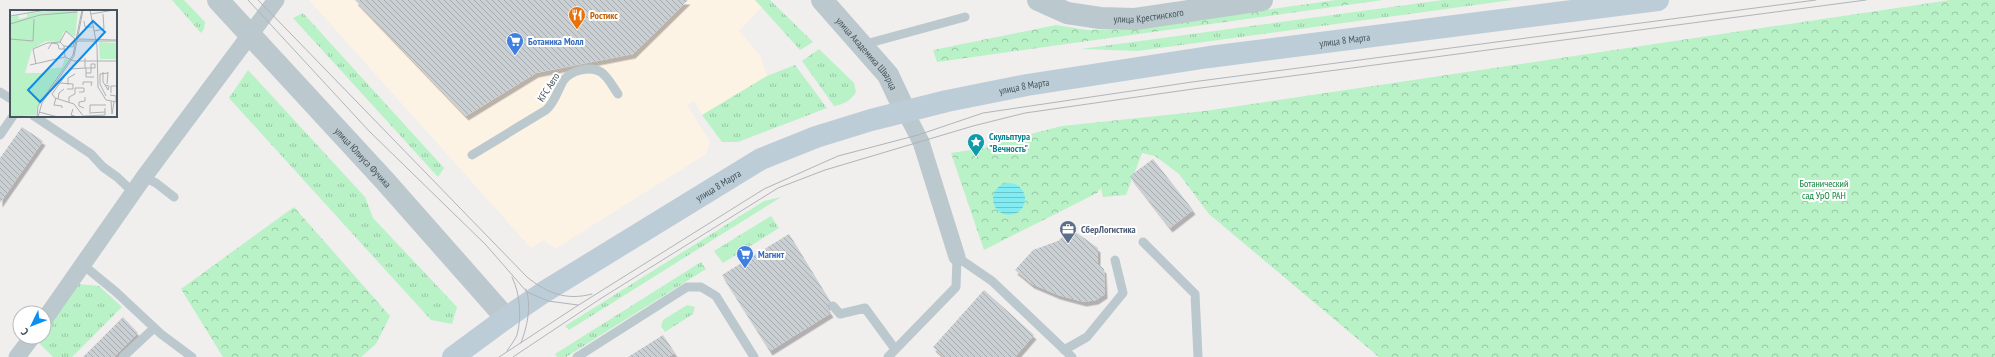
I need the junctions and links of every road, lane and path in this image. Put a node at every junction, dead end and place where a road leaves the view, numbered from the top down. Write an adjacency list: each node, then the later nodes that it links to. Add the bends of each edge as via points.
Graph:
1 (218, 0): 8 (street, улица Юлиуса Фучика)
2 (276, 0): 8 (street)
3 (822, 0): 9 (street, улица Академика Шварца)
4 (1038, 0): 5 (street, улица Крестинского, via 1067,13 1100,18 1135,19)
5 (1262, 0)
6 (1658, 0): 13 (main road, улица 8 Марта, via 1209,58 1027,85)
7 (965, 17): 9 (lane)
8 (250, 35): 18 (street); 27 (street, улица Юлиуса Фучика, via 385,181)
9 (862, 45): 13 (street, улица Академика Шварца, via 888,75)
10 (0, 92): 12 (lane)
11 (618, 94): 17 (lane, KFC Авто, via 600,70 586,69 571,73 563,81 546,110)
12 (10, 98)
13 (905, 111): 22 (street, via 921,142); 27 (main road, улица 8 Марта, via 816,138 761,159 660,219)
14 (12, 117): 16 (lane)
15 (36, 117): 19 (lane, via 91,154)
16 (0, 135)
17 (472, 155)
18 (144, 177): 19 (street); 20 (lane)
19 (134, 193): 24 (street)
20 (174, 196)
21 (1143, 242): 40 (lane, via 1195,294)
22 (957, 257): 30 (lane, via 956,287); 31 (lane, via 992,281)
23 (1115, 260): 31 (lane, via 1123,293 1087,337)
24 (85, 262): 26 (street); 28 (lane, via 88,269)
25 (833, 306): 30 (lane, via 840,314 865,308)
26 (52, 309)
27 (506, 318): 35 (main road, улица 8 Марта)
28 (154, 328): 33 (lane); 34 (lane)
29 (28, 345): 32 (street)
30 (895, 350): 38 (lane)
31 (1064, 350): 39 (lane)
32 (23, 356)
33 (123, 357)
34 (192, 357)
35 (453, 357)
36 (577, 357): 37 (lane, via 687,287 701,287 716,296)
37 (754, 357)
38 (888, 357)
39 (1072, 357)
40 (1198, 357)

